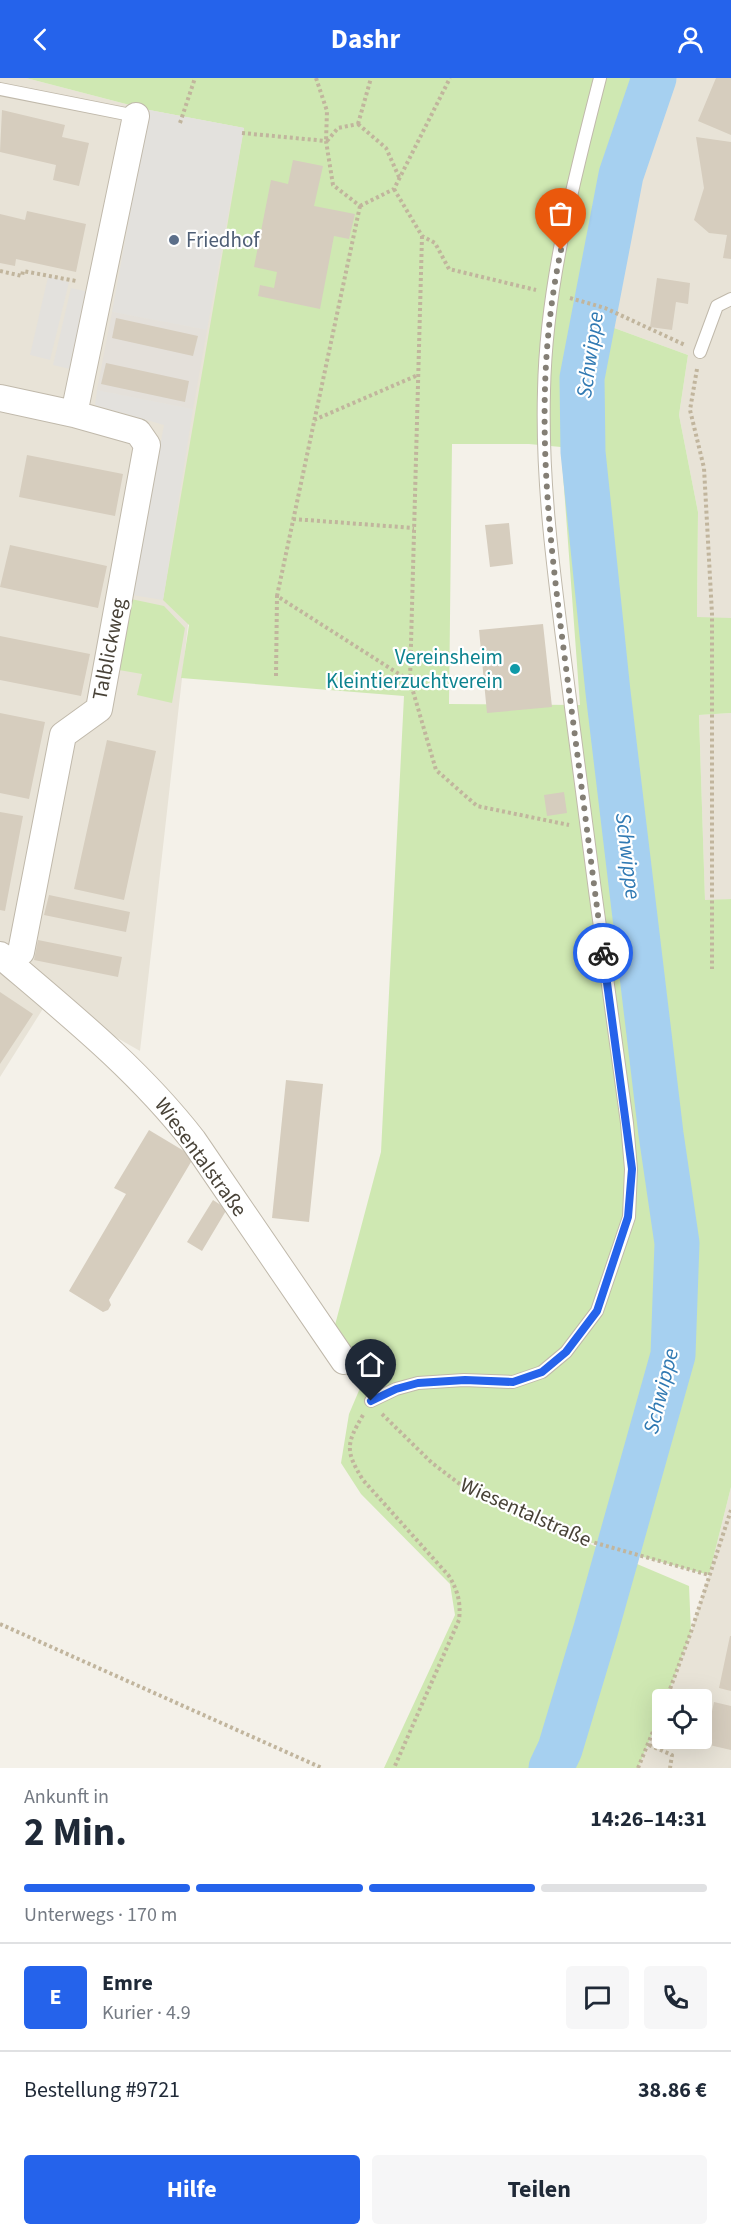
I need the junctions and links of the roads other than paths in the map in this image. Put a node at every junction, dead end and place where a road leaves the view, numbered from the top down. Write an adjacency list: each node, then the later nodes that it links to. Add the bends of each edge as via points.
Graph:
1 (600, 78): 10 (lane, via 552,293 544,388 544,454 558,599 632,1169 628,1217 597,1311 566,1352 542,1372 513,1382 418,1383)
2 (0, 89): 3 (lane)
3 (136, 116): 7 (street)
4 (731, 299): 5 (lane, via 717,306)
5 (700, 352)
6 (0, 398): 7 (street, Talblickweg)
7 (74, 414): 8 (street, Talblickweg, via 138,432 147,445 99,709 63,735)
8 (10, 954): 9 (street, Wiesentalstraße, via 31,979 167,1106)
9 (344, 1361)
10 (371, 1401)

